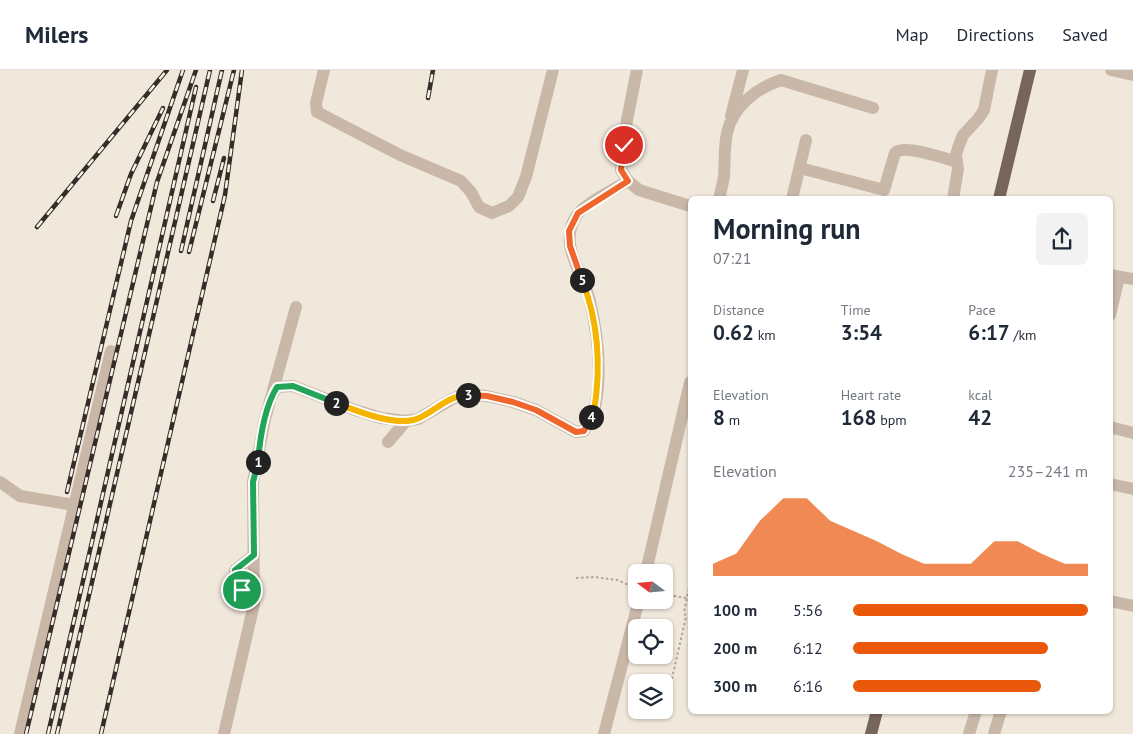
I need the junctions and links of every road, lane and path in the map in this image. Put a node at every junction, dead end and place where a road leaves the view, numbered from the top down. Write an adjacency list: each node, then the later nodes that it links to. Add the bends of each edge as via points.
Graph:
1 (324, 70): 2 (street, via 317,112 400,156 461,181 479,207 492,213 509,206 518,197)
2 (554, 70)
3 (637, 70): 14 (street, via 621,170)
4 (742, 70): 10 (street)
5 (992, 70): 12 (street, via 984,110 963,135)
6 (1030, 70): 18 (main road)
7 (1111, 70): 8 (street)
8 (1133, 75)
9 (873, 108): 10 (street, via 781,80 750,96 735,113)
10 (728, 130): 15 (street)
11 (806, 140): 13 (street)
12 (957, 162): 13 (street, via 898,150 884,190); 17 (street)
13 (800, 168): 16 (street)
14 (628, 181): 19 (street, via 639,190); 26 (street, via 578,213 569,231 570,246 590,300 598,349 594,412 584,431 576,432 536,410 513,402 465,394 418,419)
15 (720, 196)
16 (793, 196)
17 (953, 196)
18 (1000, 196)
19 (688, 205)
20 (1114, 276): 21 (street)
21 (1133, 279)
22 (296, 307): 25 (street)
23 (111, 351): 33 (street)
24 (688, 392): 35 (street)
25 (271, 397): 26 (street, via 277,387 293,386 355,410); 34 (street, via 253,482)
26 (406, 421): 29 (street)
27 (1113, 428): 28 (street)
28 (1133, 434)
29 (388, 442)
30 (0, 482): 33 (street, via 20,496)
31 (1113, 485): 32 (street)
32 (1133, 489)
33 (74, 505): 49 (street)
34 (254, 555): 42 (street); 42 (street, via 235,570 236,582)
35 (648, 564)
36 (576, 578): 37 (path, via 594,577)
37 (628, 585)
38 (688, 590): 40 (path)
39 (673, 596): 40 (path)
40 (686, 598): 45 (path, via 686,617)
41 (1113, 602): 43 (street)
42 (254, 604): 50 (street)
43 (1133, 606)
44 (637, 609): 51 (street)
45 (672, 674)
46 (876, 714): 52 (main road)
47 (975, 714): 53 (street)
48 (999, 714): 54 (street)
49 (20, 734)
50 (224, 734)
51 (604, 734)
52 (871, 734)
53 (969, 734)
54 (994, 734)

